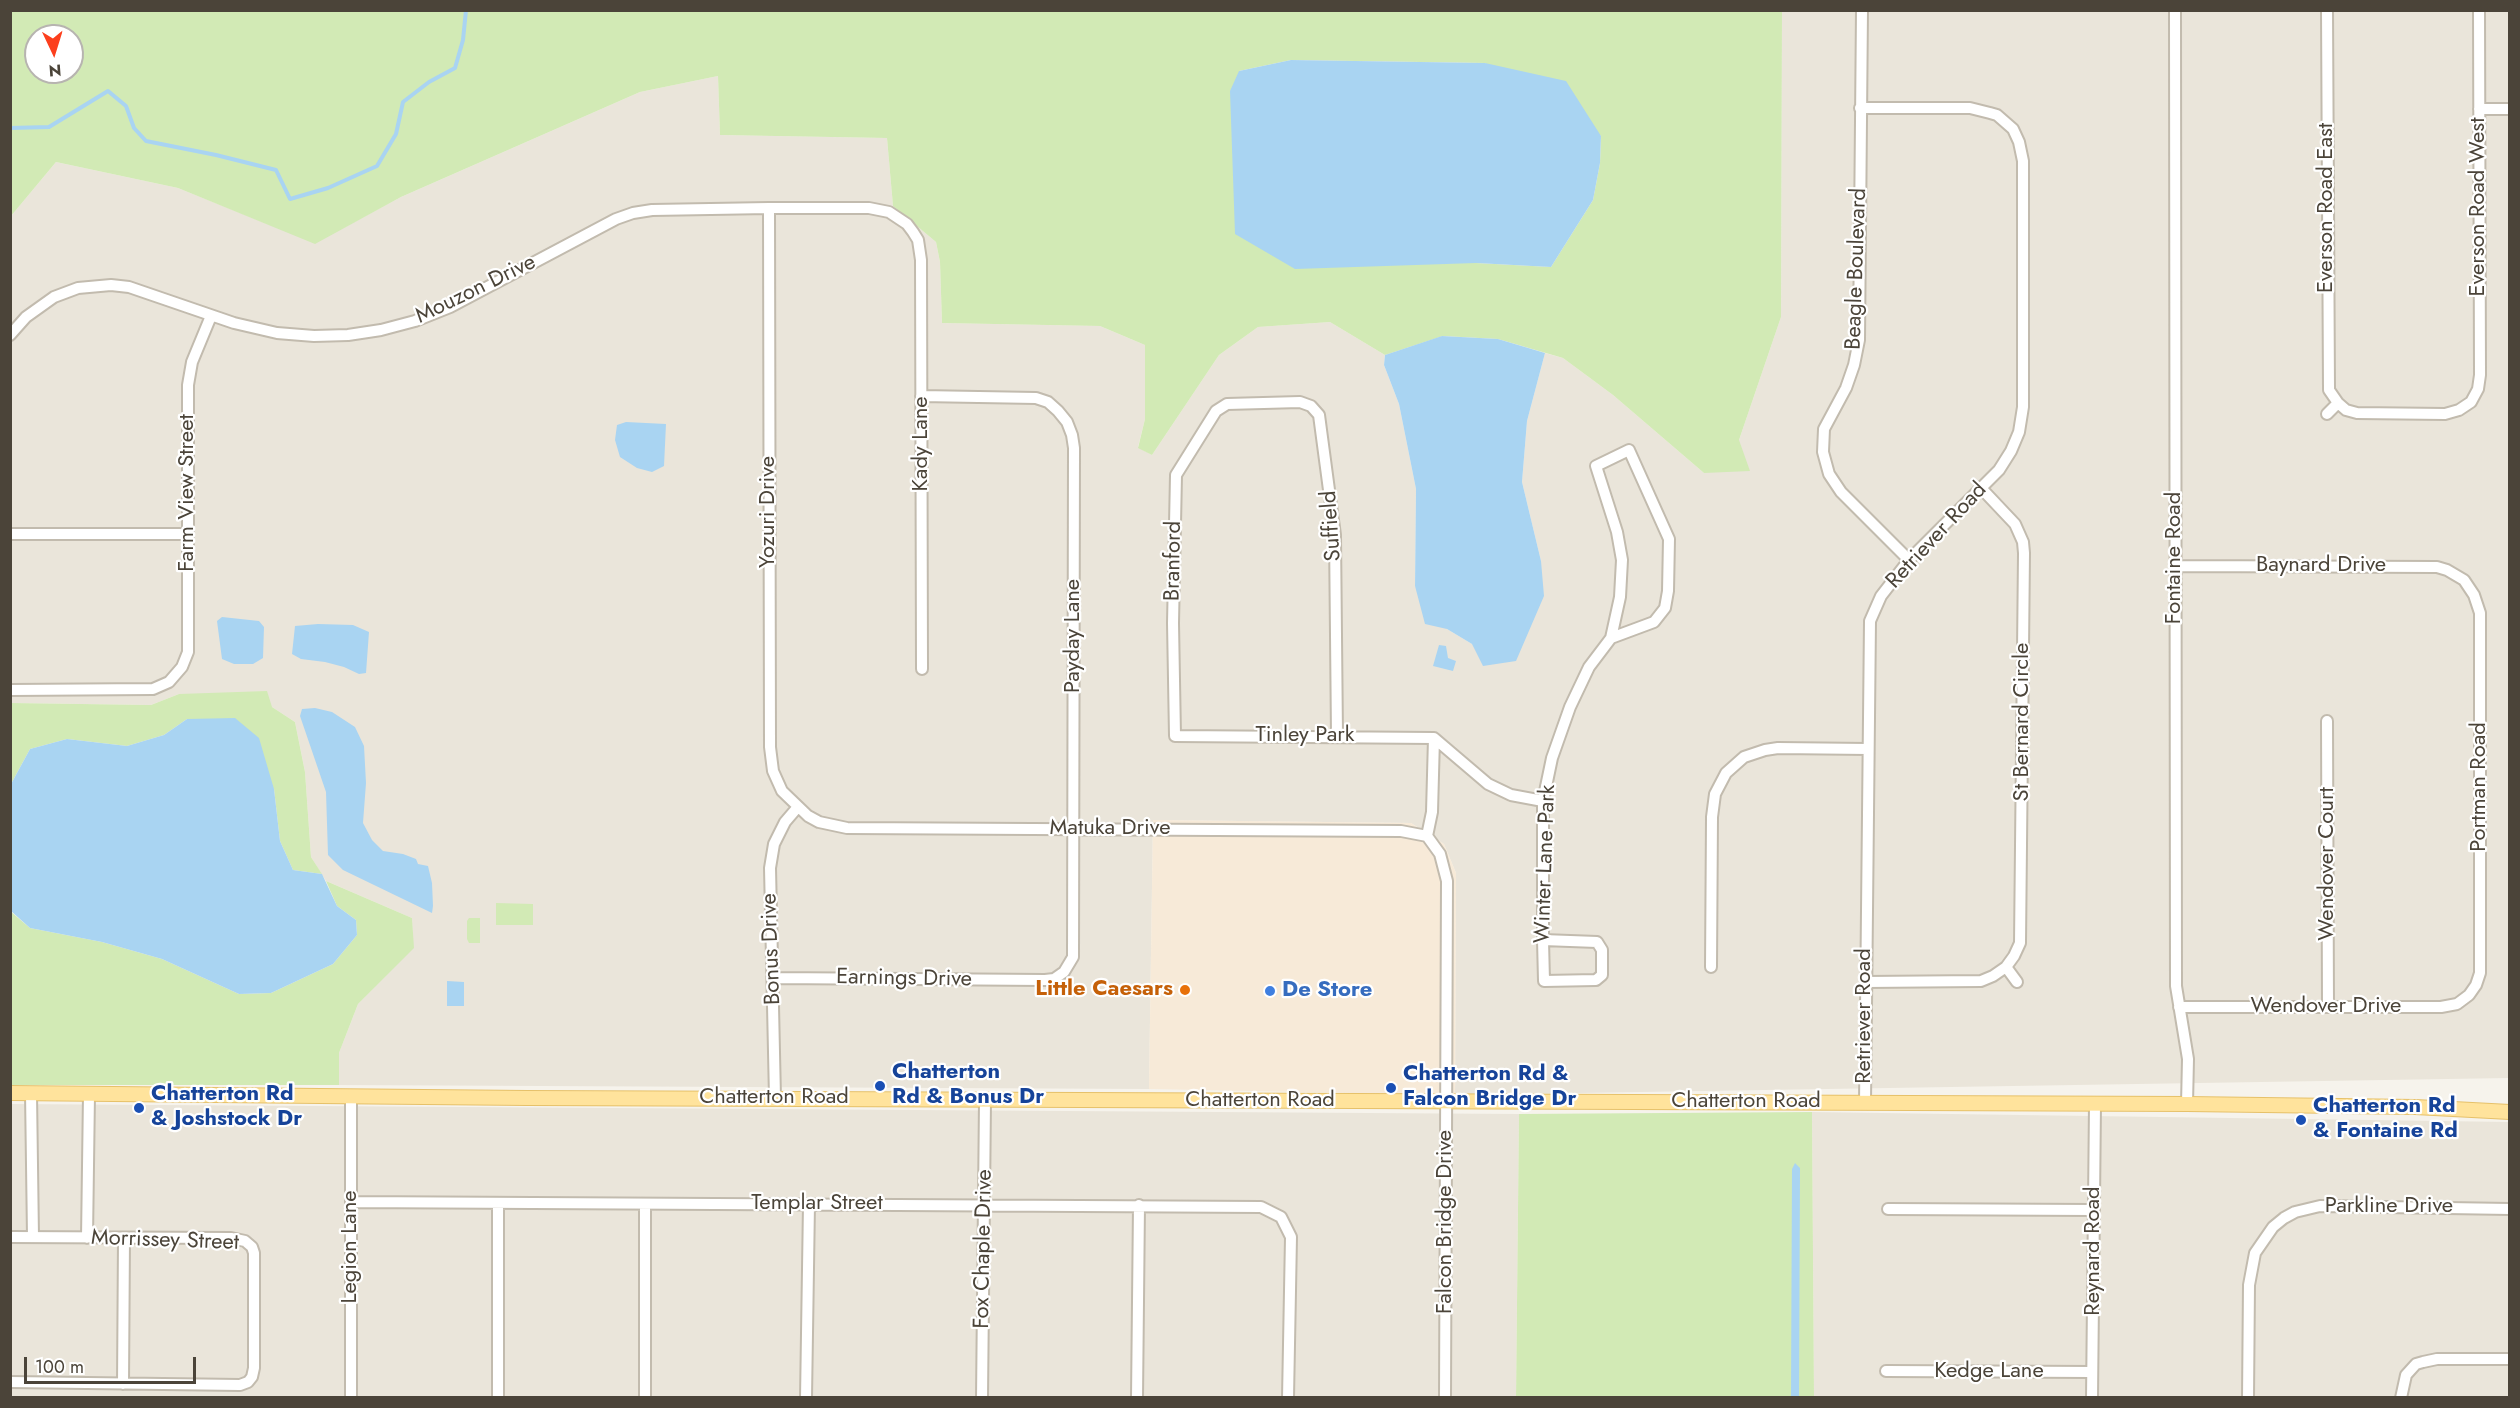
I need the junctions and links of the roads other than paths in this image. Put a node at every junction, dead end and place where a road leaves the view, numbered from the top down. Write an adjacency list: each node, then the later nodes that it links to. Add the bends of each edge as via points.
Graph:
1 (1862, 10): 5 (street, Beagle Boulevard)
2 (2175, 10): 20 (street, Fontaine Road)
3 (2327, 10): 13 (street, Everson Road East, via 2327,374 2329,390)
4 (2479, 10): 6 (street, Everson Road West)
5 (1860, 108): 16 (street, Retriever Road, via 1970,108 1996,115 2008,123 2019,142 2023,161 2023,407 2011,451 2000,470); 19 (street, Beagle Boulevard, via 1859,340 1846,388 1824,429 1823,452 1829,474 1841,492)
6 (2479, 109): 7 (street); 13 (street, Everson Road West, via 2478,389 2471,402 2445,414 2357,413)
7 (2510, 109)
8 (769, 208): 9 (street, Mouzon Drive, via 869,208 889,212); 10 (street, Mouzon Drive, via 633,213 450,307 381,330 314,336 277,333); 31 (street, Yozuri Drive, via 770,747 777,780)
9 (907, 224): 12 (street, Kady Lane, via 918,240 921,260)
10 (211, 316): 11 (street, Mouzon Drive, via 129,287 78,288 43,304); 18 (street, Farm View Street, via 189,374)
11 (10, 335)
12 (921, 396): 23 (street, Kady Lane); 32 (street, Payday Lane, via 1036,398 1048,402 1067,422 1074,448)
13 (2338, 403): 15 (street)
14 (1227, 404): 26 (street, Branford, via 1216,411 1179,468 1175,482); 27 (street, Suffield, via 1300,402 1319,415 1335,535)
15 (2327, 414)
16 (1981, 488): 19 (street, Retriever Road); 36 (street, St Bernard Circle, via 2015,524 2024,553 2021,935)
17 (10, 534): 18 (street)
18 (187, 534): 24 (street, Farm View Street, via 188,652 169,682 153,689)
19 (1909, 560): 29 (street, Retriever Road, via 1881,596 1870,621)
20 (2175, 566): 21 (street, Baynard Drive, via 2427,566 2447,570); 42 (street, Fontaine Road)
21 (2464, 580): 41 (street, Portman Road, via 2478,604 2480,624 2480,973)
22 (1611, 638): 22 (street, Winter Lane Park, via 1654,622 1665,608 1668,591 1669,539 1629,450 1596,466 1622,560 1620,597); 30 (street, Winter Lane Park, via 1589,667 1570,706)
23 (922, 669)
24 (10, 690)
25 (2327, 721): 43 (street, Wendover Court)
26 (1175, 736): 27 (street, Tinley Park)
27 (1337, 736): 28 (street, Tinley Park)
28 (1434, 738): 30 (street, via 1488,784 1511,795); 33 (street, via 1432,812)
29 (1868, 749): 35 (street, via 1765,750 1744,757 1726,773 1715,794 1712,817); 39 (street, Retriever Road)
30 (1543, 801): 34 (street, Winter Lane Park)
31 (797, 808): 32 (street, Matuka Drive, via 819,822 847,828); 37 (street, Bonus Drive, via 774,844 770,868)
32 (1075, 829): 33 (street, Matuka Drive, via 1401,831); 38 (street, Payday Lane, via 1073,957 1054,979)
33 (1427, 837): 50 (street, Falcon Bridge Drive, via 1440,854 1447,881)
34 (1543, 940): 34 (street, Winter Lane Park, via 1598,942 1602,950 1602,975 1596,980 1544,981)
35 (1711, 967)
36 (2006, 967): 39 (street, via 1973,982); 40 (street)
37 (773, 978): 38 (street, Earnings Drive); 48 (street, Bonus Drive)
38 (1035, 981)
39 (1866, 982): 51 (street, Retriever Road)
40 (2017, 982)
41 (2469, 995): 43 (street, Wendover Drive, via 2457,1004 2441,1007)
42 (2179, 1007): 43 (street, Wendover Drive); 53 (street, Fontaine Road, via 2188,1059)
43 (2328, 1007)
44 (10, 1093): 45 (main road, Chatterton Road)
45 (31, 1093): 46 (main road, Chatterton Road); 65 (street)
46 (89, 1094): 47 (main road, Chatterton Road); 66 (street)
47 (351, 1096): 48 (main road, Chatterton Road); 55 (street, Legion Lane)
48 (775, 1098): 49 (main road, Chatterton Road)
49 (985, 1100): 50 (main road, Chatterton Road); 59 (street, Fox Chaple Drive)
50 (1447, 1101): 51 (main road, Chatterton Road); 80 (street, Falcon Bridge Drive)
51 (1865, 1102): 52 (main road, Chatterton Road)
52 (2095, 1104): 53 (main road, Chatterton Road); 63 (street, Reynard Road)
53 (2187, 1104): 54 (main road, Chatterton Road)
54 (2510, 1112)
55 (351, 1202): 56 (street, Templar Street); 73 (street, Legion Lane)
56 (498, 1203): 57 (street, Templar Street); 74 (street)
57 (645, 1204): 58 (street, Templar Street); 75 (street)
58 (809, 1204): 59 (street, Templar Street); 76 (street)
59 (984, 1205): 60 (street, Templar Street); 77 (street, Fox Chaple Drive)
60 (1139, 1205): 78 (street); 79 (street, Templar Street, via 1253,1205 1281,1217 1292,1245)
61 (1888, 1209): 63 (street)
62 (2510, 1209): 82 (street, Parkline Drive, via 2320,1206 2295,1212 2273,1227 2255,1253 2249,1285)
63 (2093, 1210): 70 (street, Reynard Road)
64 (10, 1237): 65 (street, Morrissey Street)
65 (33, 1237): 66 (street, Morrissey Street)
66 (87, 1238): 67 (street, Morrissey Street)
67 (124, 1238): 72 (street); 72 (street, Morrissey Street, via 239,1239 252,1247 254,1368 248,1382 225,1385)
68 (2510, 1359): 83 (street, via 2423,1362 2411,1369)
69 (1886, 1371): 70 (street, Kedge Lane)
70 (2092, 1372): 81 (street, Reynard Road)
71 (10, 1382): 72 (street)
72 (123, 1384)
73 (351, 1398)
74 (498, 1398)
75 (645, 1398)
76 (806, 1398)
77 (982, 1398)
78 (1137, 1398)
79 (1288, 1398)
80 (1445, 1398)
81 (2092, 1398)
82 (2248, 1398)
83 (2401, 1398)

